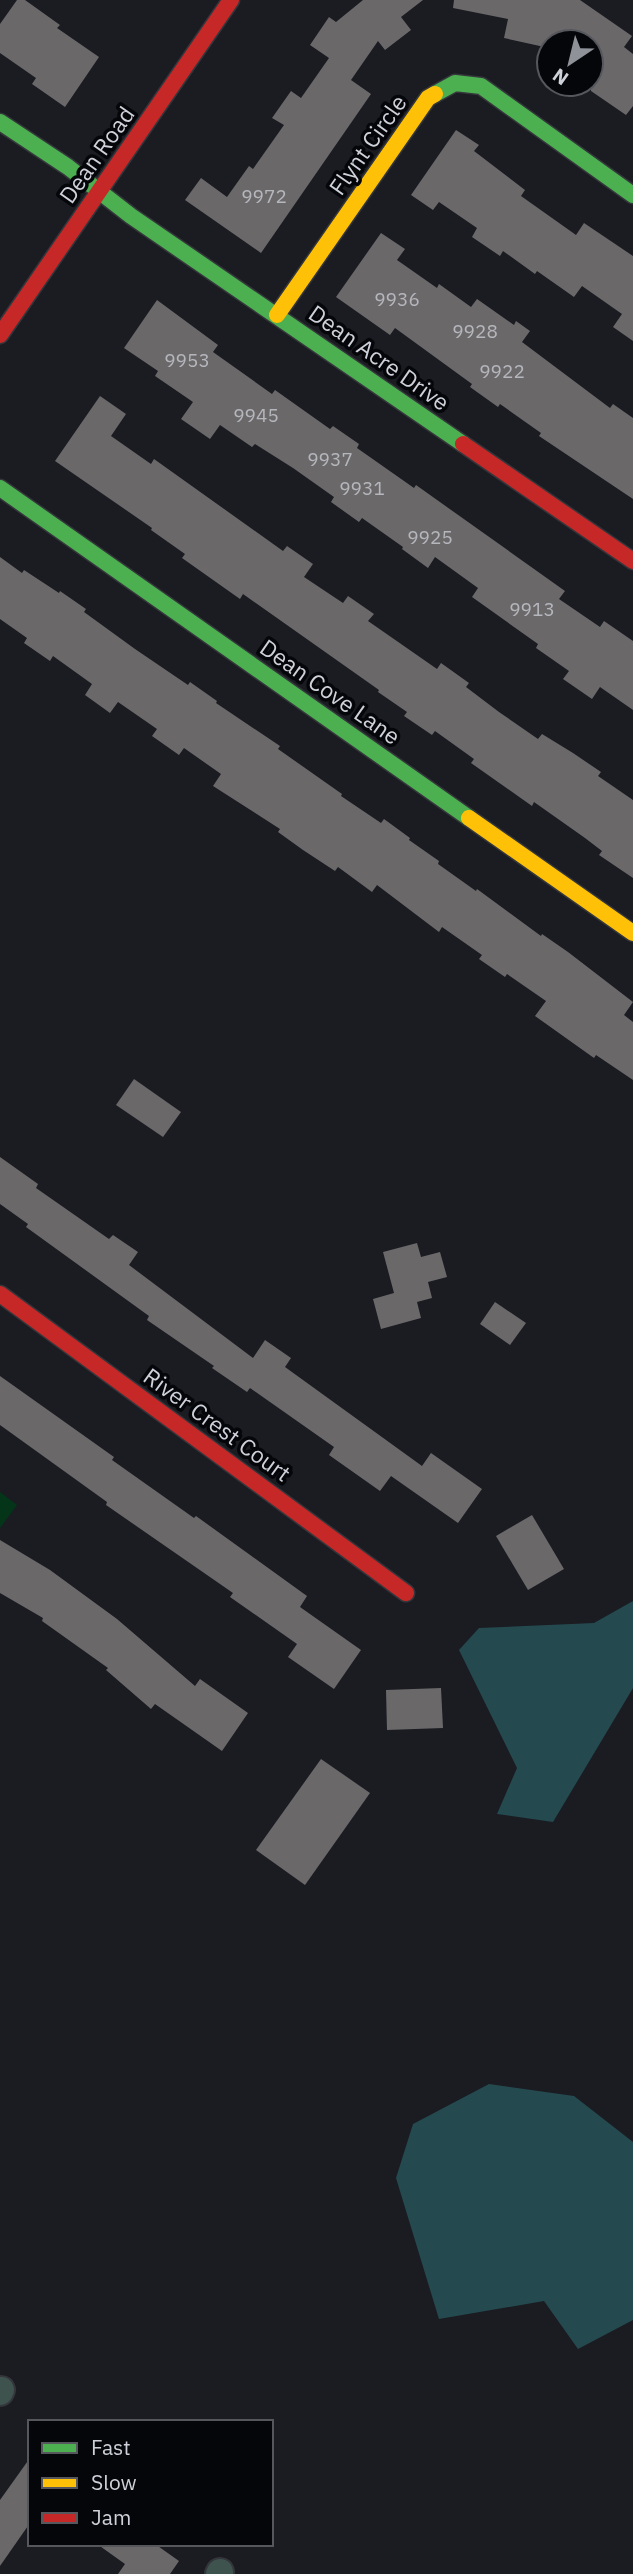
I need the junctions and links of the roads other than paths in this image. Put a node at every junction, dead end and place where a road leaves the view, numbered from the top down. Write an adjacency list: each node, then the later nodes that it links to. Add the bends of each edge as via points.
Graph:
1 (231, 0): 3 (street, Dean Road)
2 (0, 122): 3 (street, Dean Acre Drive)
3 (100, 191): 5 (street, Dean Acre Drive); 6 (street, Dean Road)
4 (633, 195): 5 (street, Flynt Circle, via 481,86 454,83 428,98)
5 (277, 315): 8 (street, Dean Acre Drive)
6 (0, 335)
7 (0, 488): 9 (street, Dean Cove Lane)
8 (633, 561)
9 (633, 933)
10 (0, 1294): 11 (street, River Crest Court)
11 (407, 1593)

